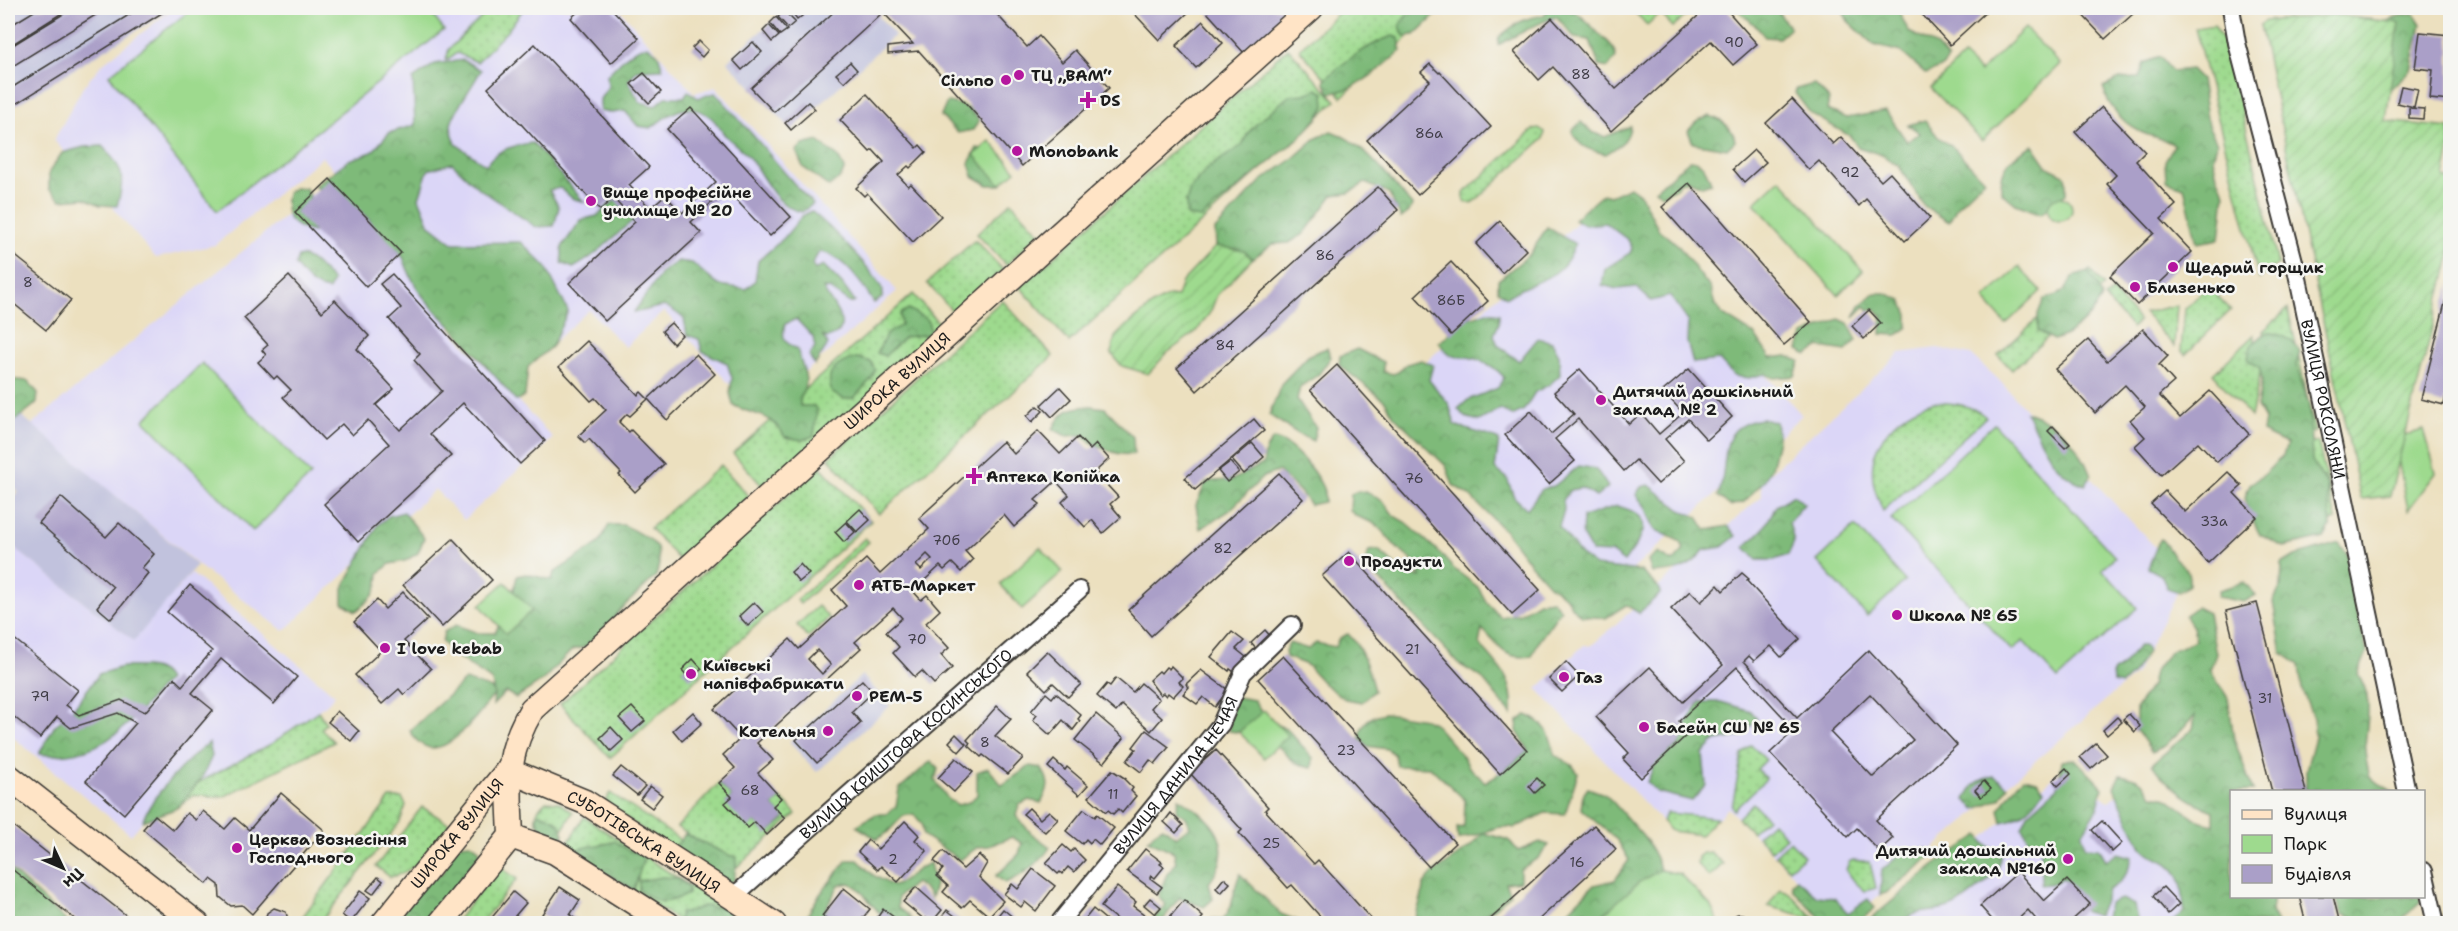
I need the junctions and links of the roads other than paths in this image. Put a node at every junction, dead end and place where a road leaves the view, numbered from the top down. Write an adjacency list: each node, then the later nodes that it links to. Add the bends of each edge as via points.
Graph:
1 (1311, 8): 5 (street, ШИРОКА ВУЛИЦЯ, via 532,709 518,731)
2 (2231, 8): 7 (street, ВУЛИЦЯ РОКСОЛЯНИ, via 2296,269)
3 (1079, 590): 10 (street, ВУЛИЦЯ КРИШТОФА КОСИНСЬКОГО)
4 (1292, 626): 16 (street, ВУЛИЦЯ ДАНИЛА НЕЧАЯ, via 1243,673 1221,724)
5 (508, 771): 8 (street, ШИРОКА ВУЛИЦЯ); 10 (street, СУБОТІВСЬКА ВУЛИЦЯ, via 585,802); 12 (street, ШИРОКА ВУЛИЦЯ)
6 (8, 776): 11 (street)
7 (2407, 790)
8 (511, 836): 13 (street); 14 (street, via 555,852)
9 (2425, 875): 17 (street)
10 (733, 897): 15 (street, СУБОТІВСЬКА ВУЛИЦЯ)
11 (197, 924)
12 (382, 924)
13 (440, 924)
14 (668, 924)
15 (774, 924)
16 (1058, 924)
17 (2436, 924)

